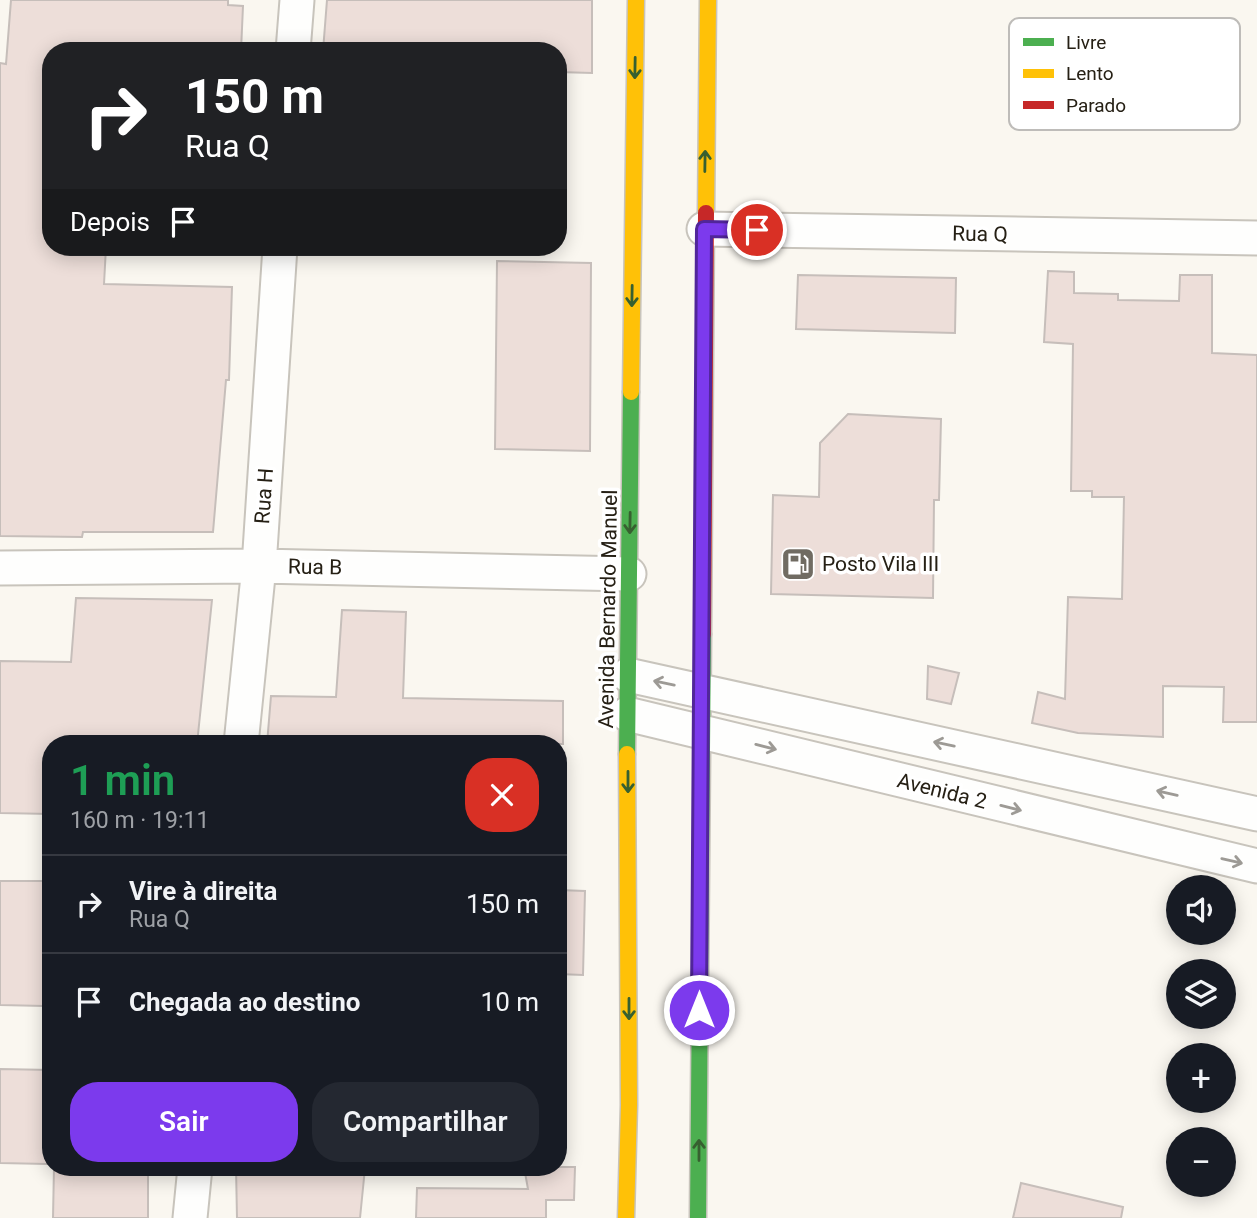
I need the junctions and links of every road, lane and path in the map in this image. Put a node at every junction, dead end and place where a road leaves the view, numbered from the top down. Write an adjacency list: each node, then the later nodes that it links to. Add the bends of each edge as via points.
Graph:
1 (297, 0): 4 (street)
2 (636, 0): 10 (main road, Avenida Bernardo Manuel, one-way to 10)
3 (708, 0): 5 (main road, one-way to 3)
4 (294, 42)
5 (704, 229): 6 (street, Rua Q); 12 (main road)
6 (1257, 238)
7 (279, 256): 8 (street, Rua H)
8 (260, 566): 9 (street, Rua B); 10 (street, Rua B); 15 (street, Rua H)
9 (0, 568)
10 (629, 574): 11 (main road, Avenida Bernardo Manuel)
11 (628, 675): 12 (street, one-way to 11); 13 (main road, Avenida Bernardo Manuel)
12 (701, 691): 14 (main road); 16 (street, one-way to 12)
13 (627, 714): 14 (street, Avenida 2); 20 (main road, Avenida Bernardo Manuel, one-way to 20)
14 (700, 731): 17 (street, Avenida 2, one-way to 17); 21 (main road, one-way to 14)
15 (242, 735)
16 (1257, 814)
17 (1257, 866)
18 (194, 1176): 19 (street)
19 (190, 1218)
20 (626, 1218)
21 (698, 1218)

